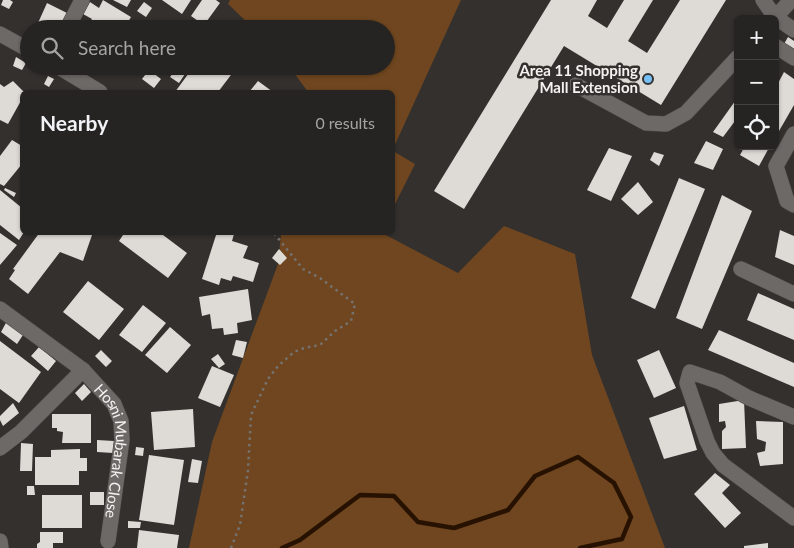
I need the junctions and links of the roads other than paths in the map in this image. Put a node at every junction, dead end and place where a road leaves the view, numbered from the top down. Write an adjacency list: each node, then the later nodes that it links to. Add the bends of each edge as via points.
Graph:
1 (82, 0): 6 (street)
2 (763, 0): 4 (street)
3 (791, 0): 5 (street)
4 (772, 15)
5 (777, 15)
6 (72, 20)
7 (779, 21): 8 (street)
8 (794, 30)
9 (0, 34): 10 (street)
10 (20, 45)
11 (779, 49): 12 (street)
12 (794, 58)
13 (735, 60): 15 (street, via 686,113 666,124 646,123)
14 (72, 75): 16 (street)
15 (576, 85)
16 (97, 90)
17 (794, 134): 18 (street, via 776,166 787,201)
18 (794, 204)
19 (741, 269): 20 (street)
20 (794, 294)
21 (0, 309): 22 (street, Hosni Mubarak Close)
22 (83, 370): 24 (street, Hosni Mubarak Close, via 21,432); 26 (street, Hosni Mubarak Close, via 114,404 121,421 122,440)
23 (794, 417): 25 (street, via 720,382 690,372 687,384 713,453 723,465)
24 (0, 448)
25 (794, 518)
26 (108, 540)
27 (0, 541): 28 (street)
28 (1, 548)

